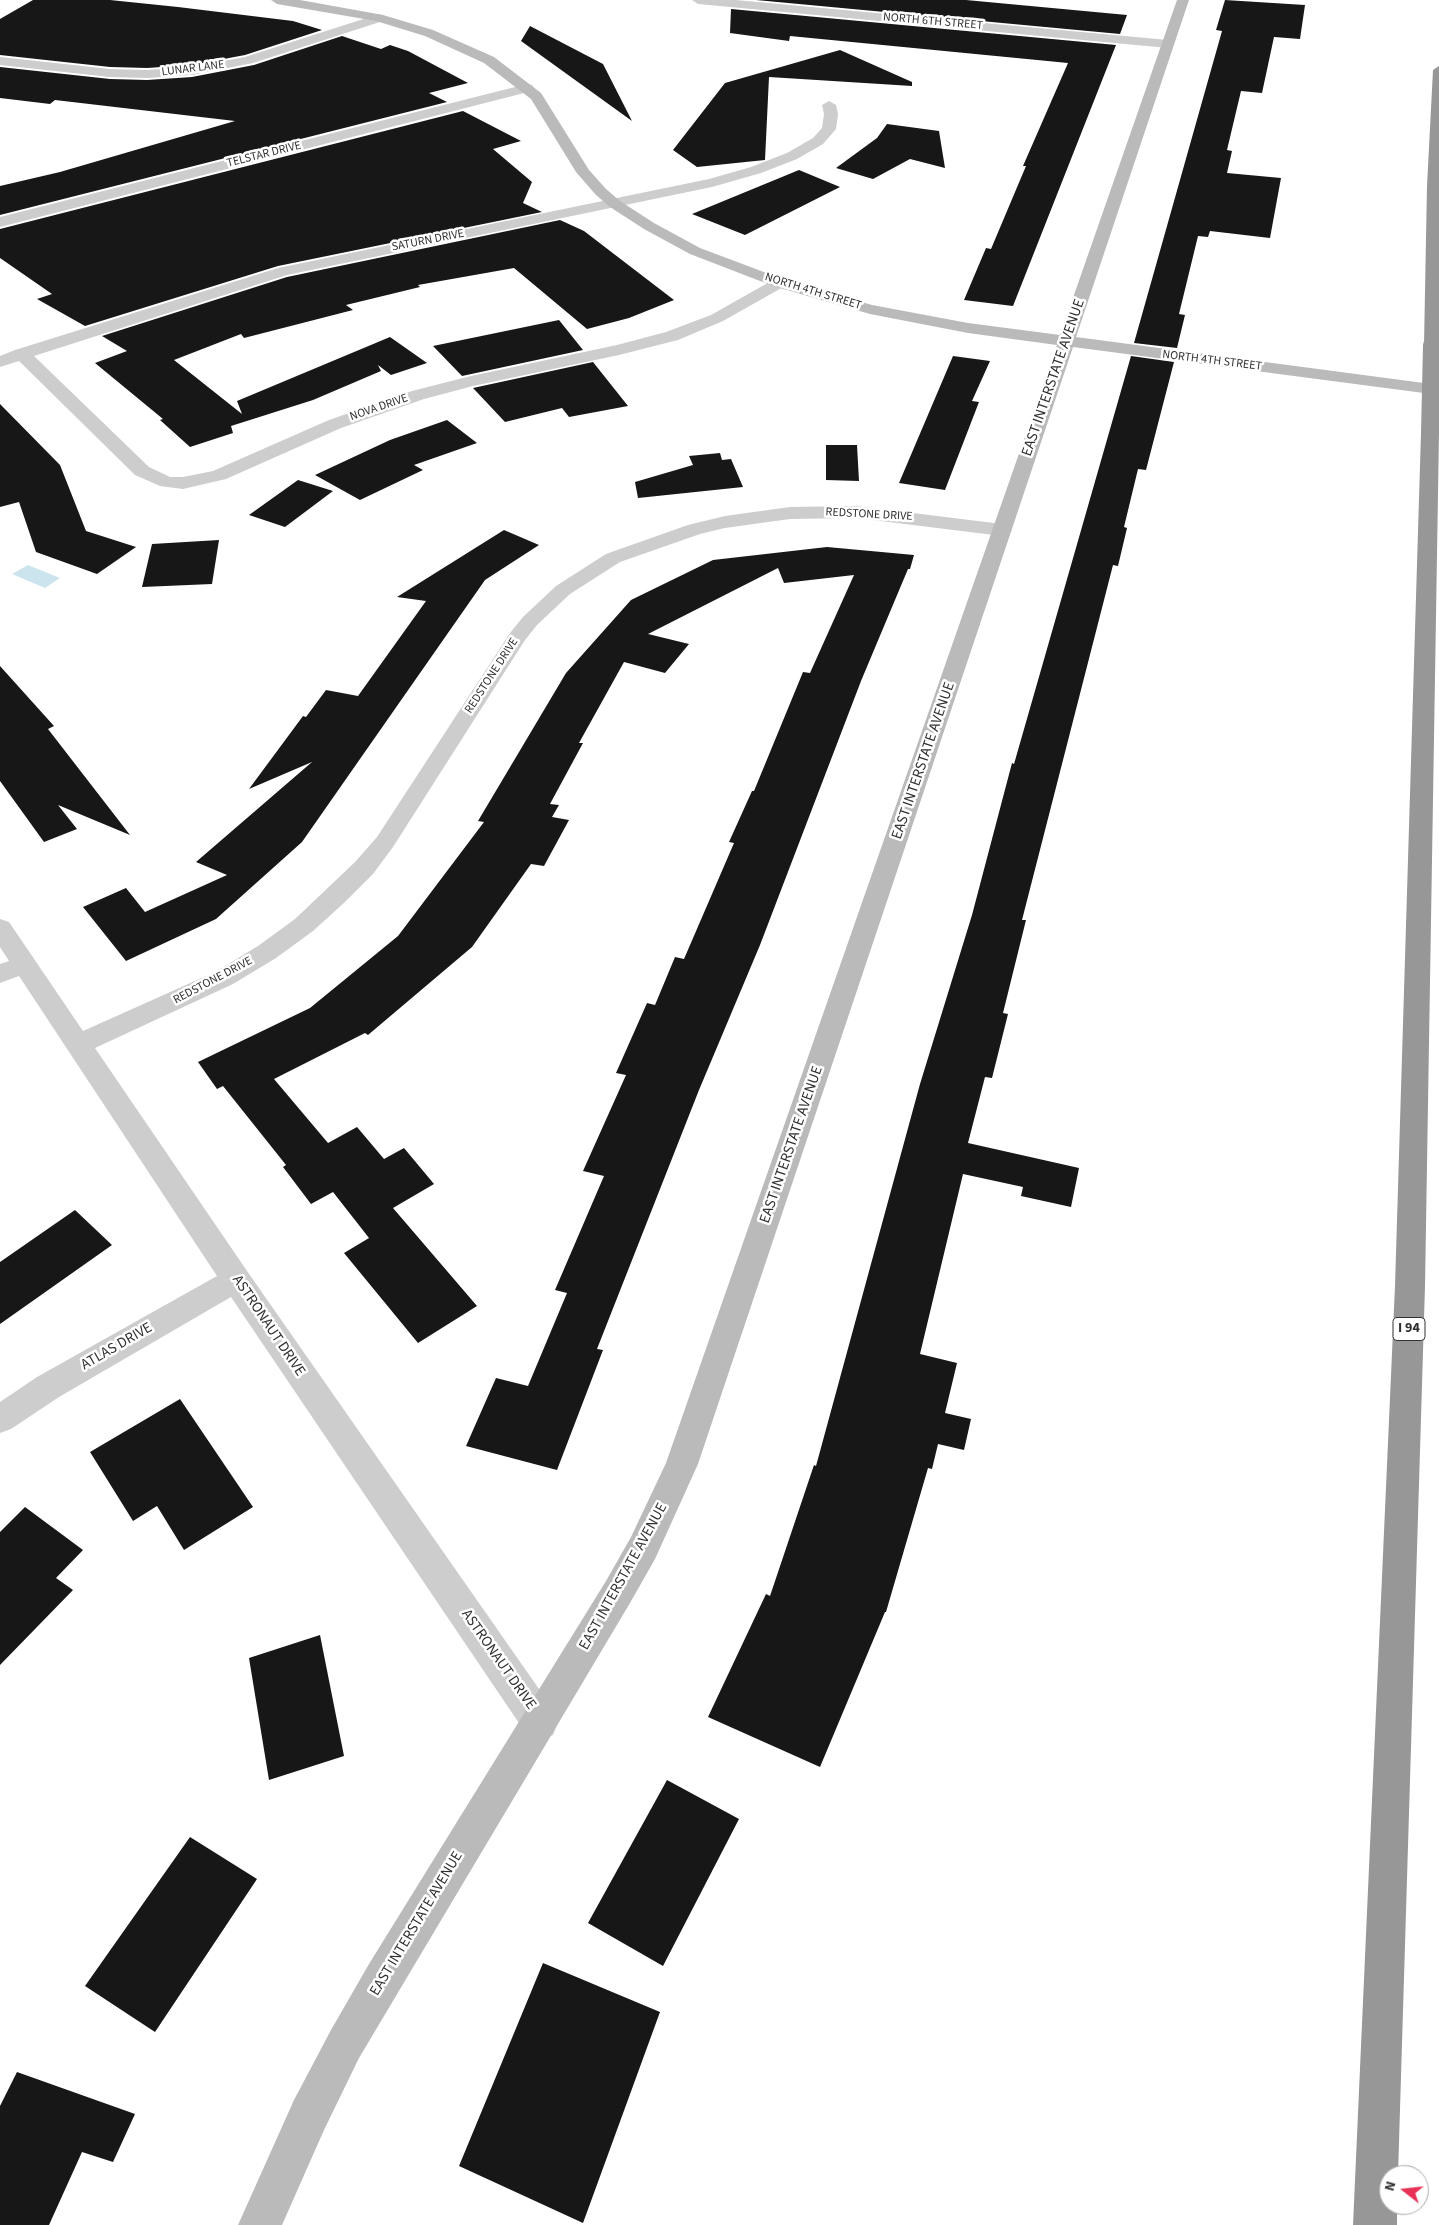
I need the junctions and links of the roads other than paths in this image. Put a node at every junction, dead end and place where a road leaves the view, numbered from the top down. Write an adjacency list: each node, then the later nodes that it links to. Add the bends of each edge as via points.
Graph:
1 (277, 0): 4 (street, NORTH 4TH STREET)
2 (698, 0): 5 (street, NORTH 6TH STREET)
3 (1183, 0): 5 (street, EAST INTERSTATE AVENUE)
4 (379, 18): 6 (street, LUNAR LANE, via 248,60 192,71 110,73); 8 (street, NORTH 4TH STREET, via 429,33 471,51 490,60)
5 (1168, 44): 13 (street, EAST INTERSTATE AVENUE)
6 (0, 61)
7 (1439, 70): 25 (highway, I 94, bridge, via 1410,1286)
8 (527, 88): 10 (street, NORTH 4TH STREET, via 548,114 583,172); 11 (street, TELSTAR DRIVE)
9 (829, 105): 10 (street, SATURN DRIVE, via 829,129 818,141 792,156 734,177)
10 (615, 204): 12 (street, NORTH 4TH STREET, via 695,251); 14 (street, SATURN DRIVE, via 284,271)
11 (0, 222)
12 (779, 283): 13 (street, NORTH 4TH STREET, via 906,317); 14 (street, NOVA DRIVE, via 717,318 672,336 418,394 335,424 219,475 183,483 166,482 142,471)
13 (1066, 342): 16 (street, NORTH 4TH STREET); 17 (street, EAST INTERSTATE AVENUE)
14 (21, 354): 15 (street, SATURN DRIVE)
15 (0, 362)
16 (1439, 390)
17 (1002, 530): 20 (street, REDSTONE DRIVE, via 856,512 790,513 695,529 613,558 564,590 530,621 385,842 336,896 304,925 224,978); 23 (street, EAST INTERSTATE AVENUE, via 682,1464 643,1548)
18 (0, 928): 19 (street, ASTRONAUT DRIVE)
19 (12, 969): 20 (street, ASTRONAUT DRIVE)
20 (79, 1044): 21 (street, ASTRONAUT DRIVE)
21 (236, 1280): 22 (street, ATLAS DRIVE, via 56,1382); 23 (street, ASTRONAUT DRIVE)
22 (0, 1419)
23 (540, 1722): 24 (street, EAST INTERSTATE AVENUE, via 345,2044)
24 (260, 2225)
25 (1375, 2225)

